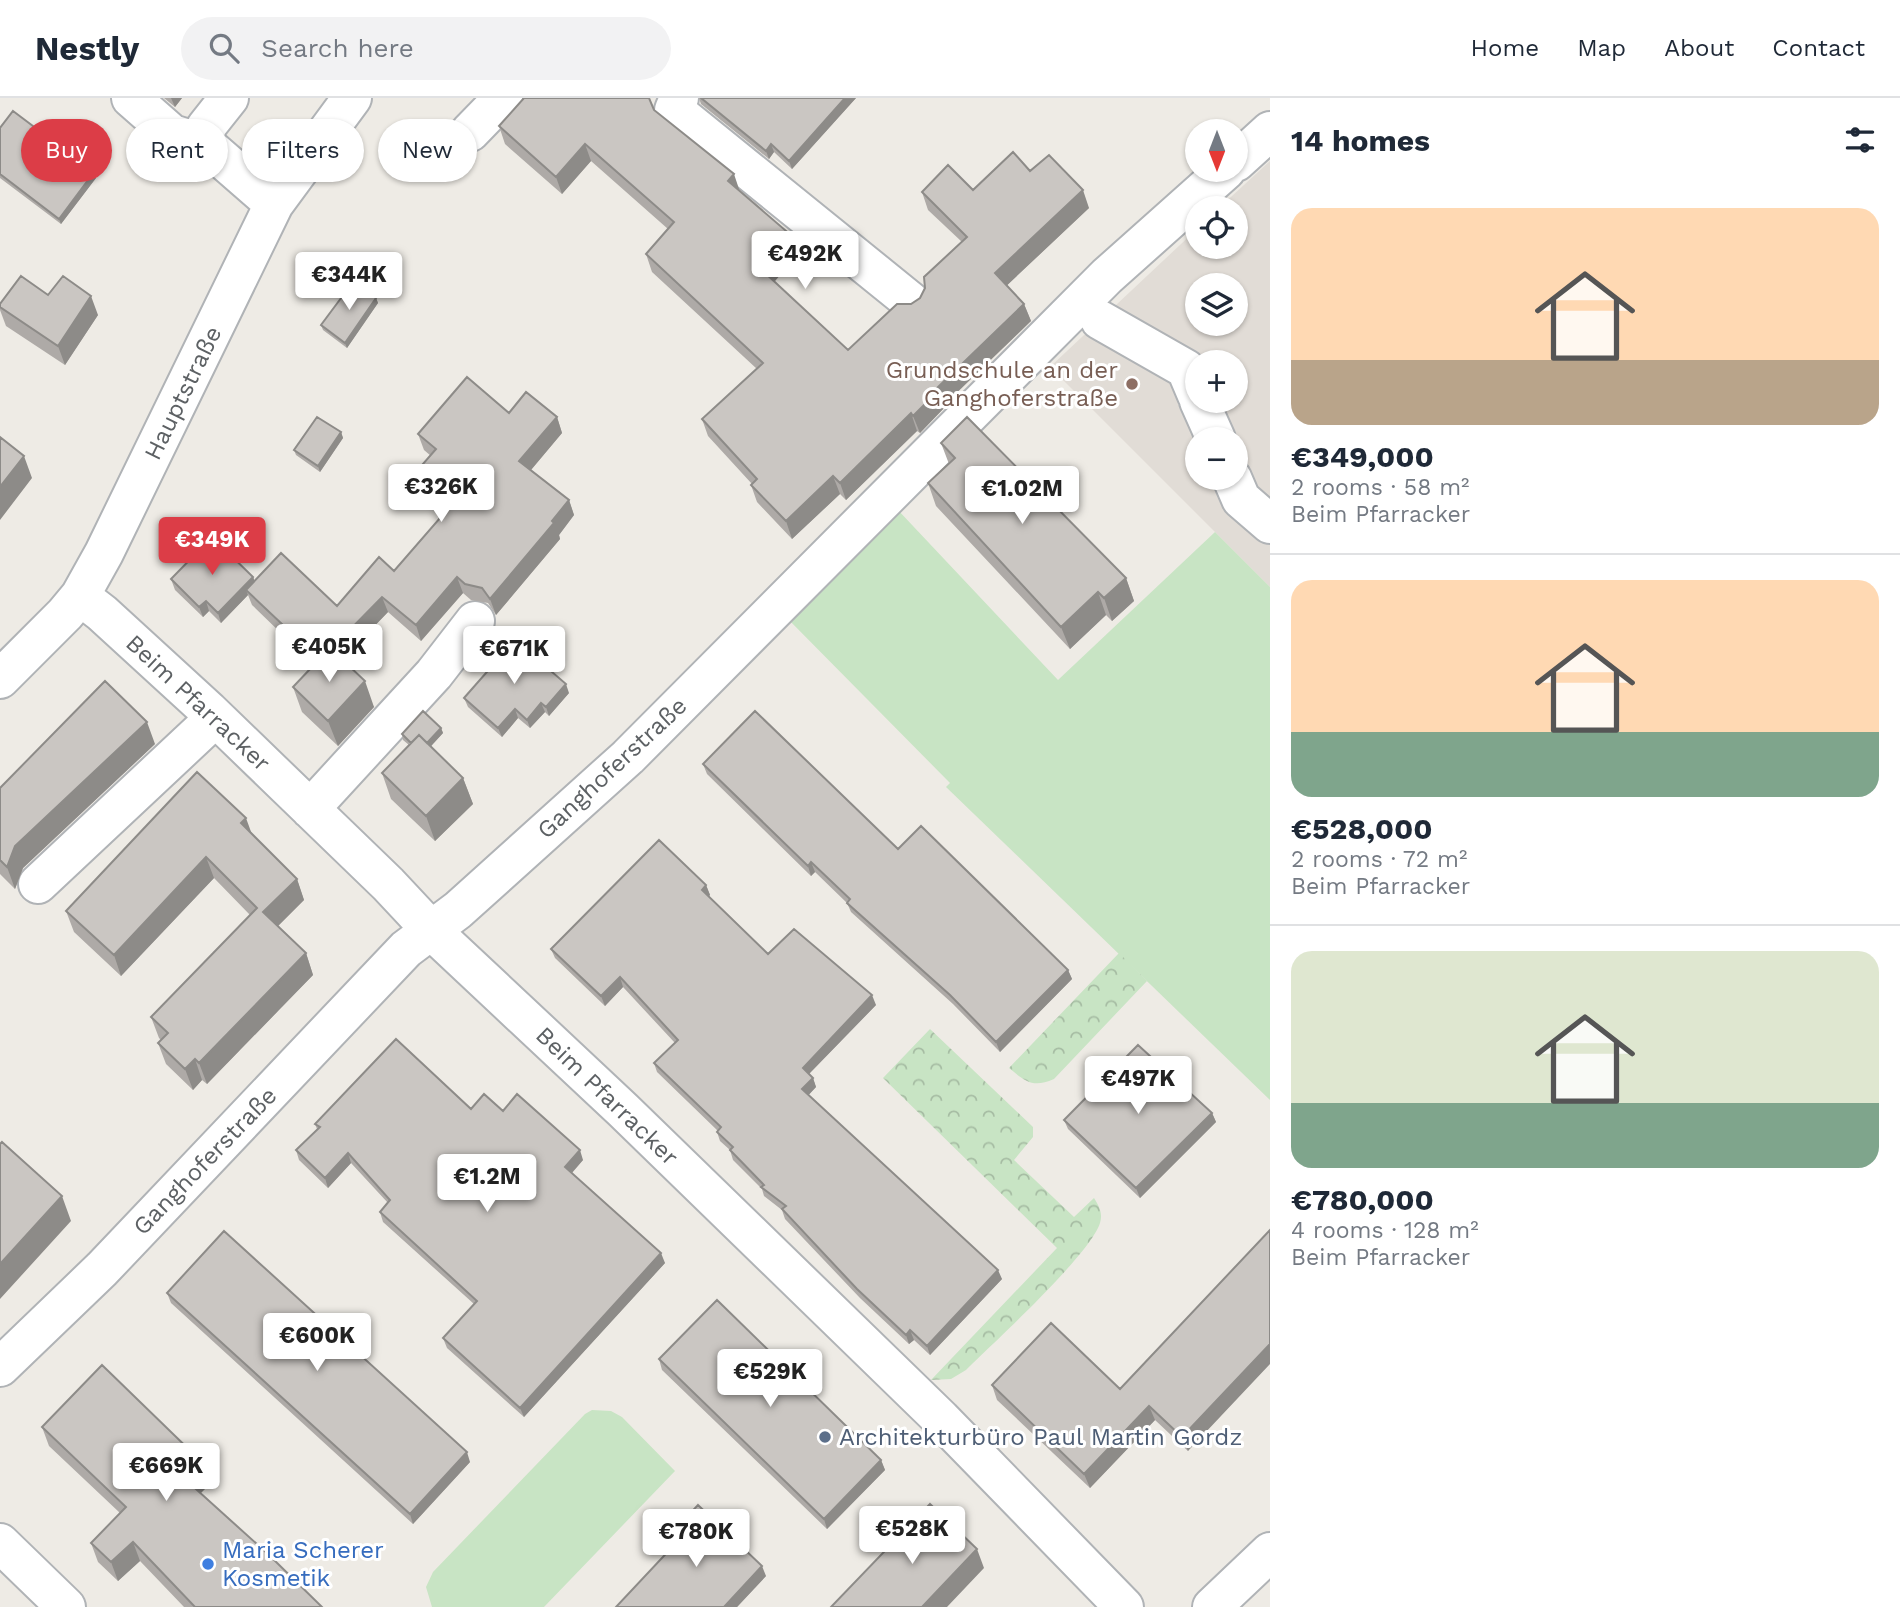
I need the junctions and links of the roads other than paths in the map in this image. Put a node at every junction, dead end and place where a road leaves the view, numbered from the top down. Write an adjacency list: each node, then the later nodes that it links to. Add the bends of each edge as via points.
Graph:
1 (131, 98): 6 (street)
2 (229, 98): 7 (street)
3 (352, 98): 13 (street, Hauptstraße)
4 (503, 98): 8 (street)
5 (679, 98): 14 (street, via 674,110)
6 (155, 119)
7 (212, 119)
8 (477, 125)
9 (1270, 131): 10 (street)
10 (1248, 151)
11 (228, 164): 13 (street)
12 (1213, 182): 25 (street, Ganghoferstraße, via 1107,276 628,757)
13 (274, 204): 19 (street, Hauptstraße)
14 (910, 301)
15 (1100, 320): 16 (street)
16 (1185, 368)
17 (1237, 490): 18 (street)
18 (1270, 524)
19 (80, 596): 21 (street, Hauptstraße); 22 (street, Beim Pfarracker)
20 (475, 621): 23 (street, via 435,674)
21 (0, 679)
22 (215, 718): 23 (street, Beim Pfarracker); 24 (street)
23 (310, 809): 25 (street, Beim Pfarracker)
24 (38, 884)
25 (432, 931): 26 (street, Ganghoferstraße, via 405,949 110,1261); 30 (street, Beim Pfarracker, via 941,1419)
26 (0, 1367)
27 (0, 1543): 29 (street)
28 (1269, 1554): 31 (street)
29 (66, 1607)
30 (1124, 1607)
31 (1212, 1607)

